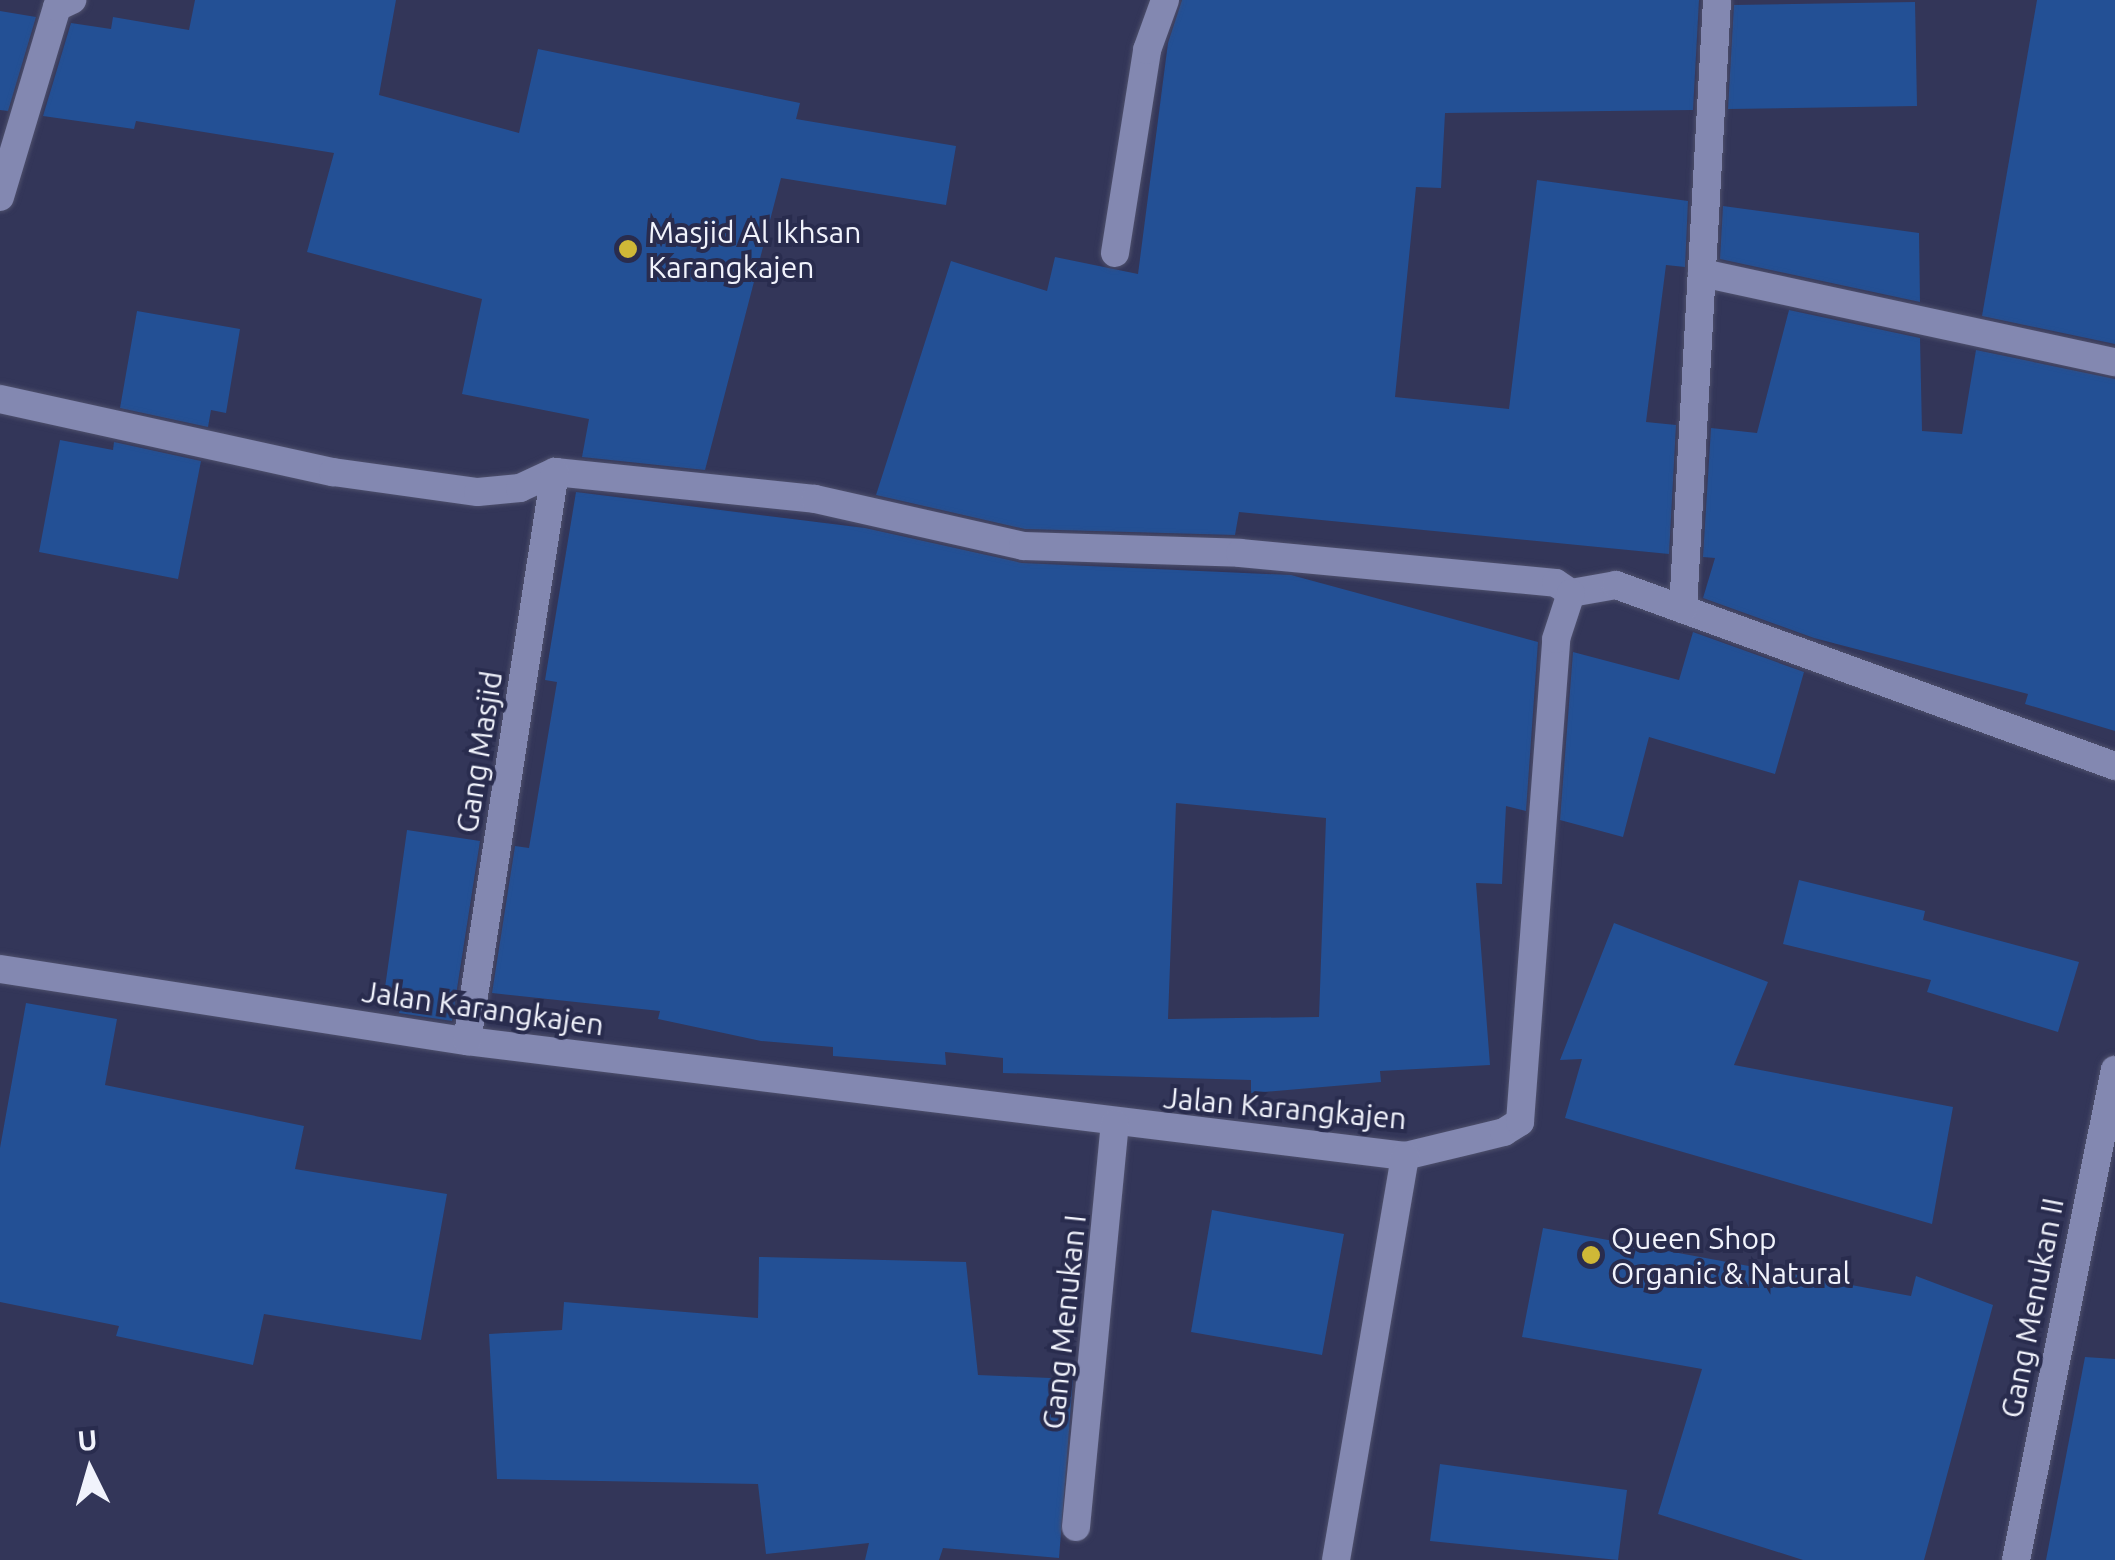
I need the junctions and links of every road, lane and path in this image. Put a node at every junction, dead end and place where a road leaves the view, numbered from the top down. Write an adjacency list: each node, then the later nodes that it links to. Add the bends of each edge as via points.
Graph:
1 (72, 0): 4 (street, via 57,7)
2 (1165, 0): 5 (street, via 1147,50)
3 (1717, 0): 6 (street)
4 (0, 197)
5 (1115, 252)
6 (1702, 272): 7 (street); 11 (street)
7 (2115, 362)
8 (0, 398): 9 (street, via 387,480 478,492 520,488)
9 (555, 472): 10 (street, via 814,499 1023,546 1240,553 1556,583); 14 (street, Gang Masjid)
10 (1571, 593): 11 (street, via 1616,585); 17 (street, Jalan Karangkajen, via 1556,639 1520,1122 1504,1132)
11 (1683, 609): 12 (street)
12 (2115, 766)
13 (0, 969): 14 (street, Jalan Karangkajen)
14 (467, 1041): 16 (street, Jalan Karangkajen)
15 (2115, 1070): 20 (street, Gang Menukan II)
16 (1115, 1124): 17 (street, Jalan Karangkajen); 18 (street, Gang Menukan I)
17 (1405, 1156): 19 (street)
18 (1076, 1527)
19 (1336, 1560)
20 (2016, 1560)

